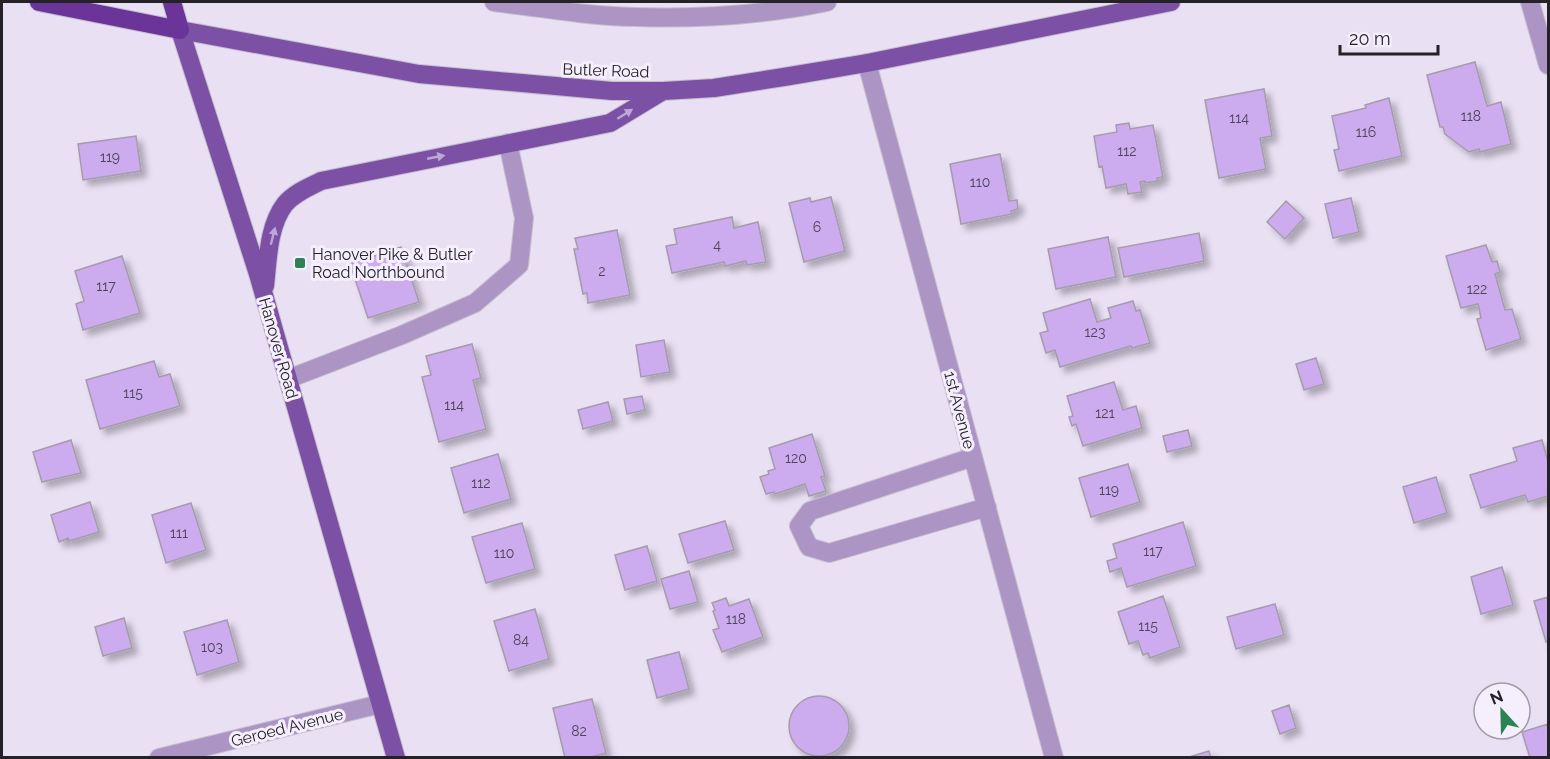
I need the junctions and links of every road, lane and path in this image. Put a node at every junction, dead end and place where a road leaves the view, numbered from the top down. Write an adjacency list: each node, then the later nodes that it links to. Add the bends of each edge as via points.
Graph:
1 (39, 2): 7 (highway, Butler Road)
2 (172, 2): 7 (highway)
3 (494, 2): 4 (street, via 635,17 705,17)
4 (827, 2)
5 (1171, 2): 8 (main road, Butler Road)
6 (1530, 2): 9 (street)
7 (180, 30): 10 (main road, Butler Road, via 419,74 612,92); 12 (main road, Hanover Road)
8 (867, 63): 10 (main road, Butler Road, via 714,88); 14 (street, 1st Avenue)
9 (1548, 65)
10 (663, 91): 11 (main road, one-way to 10, via 610,123)
11 (508, 143): 12 (main road, one-way to 11, via 271,239 279,216 286,203 302,191 332,178); 13 (street, via 524,218 519,265 475,303)
12 (264, 294): 13 (main road, Hanover Road)
13 (288, 379): 16 (main road, Hanover Road)
14 (973, 457): 15 (street, 1st Avenue); 15 (street, via 810,511 799,526 809,547 829,553)
15 (987, 507): 19 (street, 1st Avenue)
16 (381, 704): 17 (street, Geroed Avenue); 18 (main road, Hanover Road)
17 (159, 758)
18 (396, 758)
19 (1054, 758)

